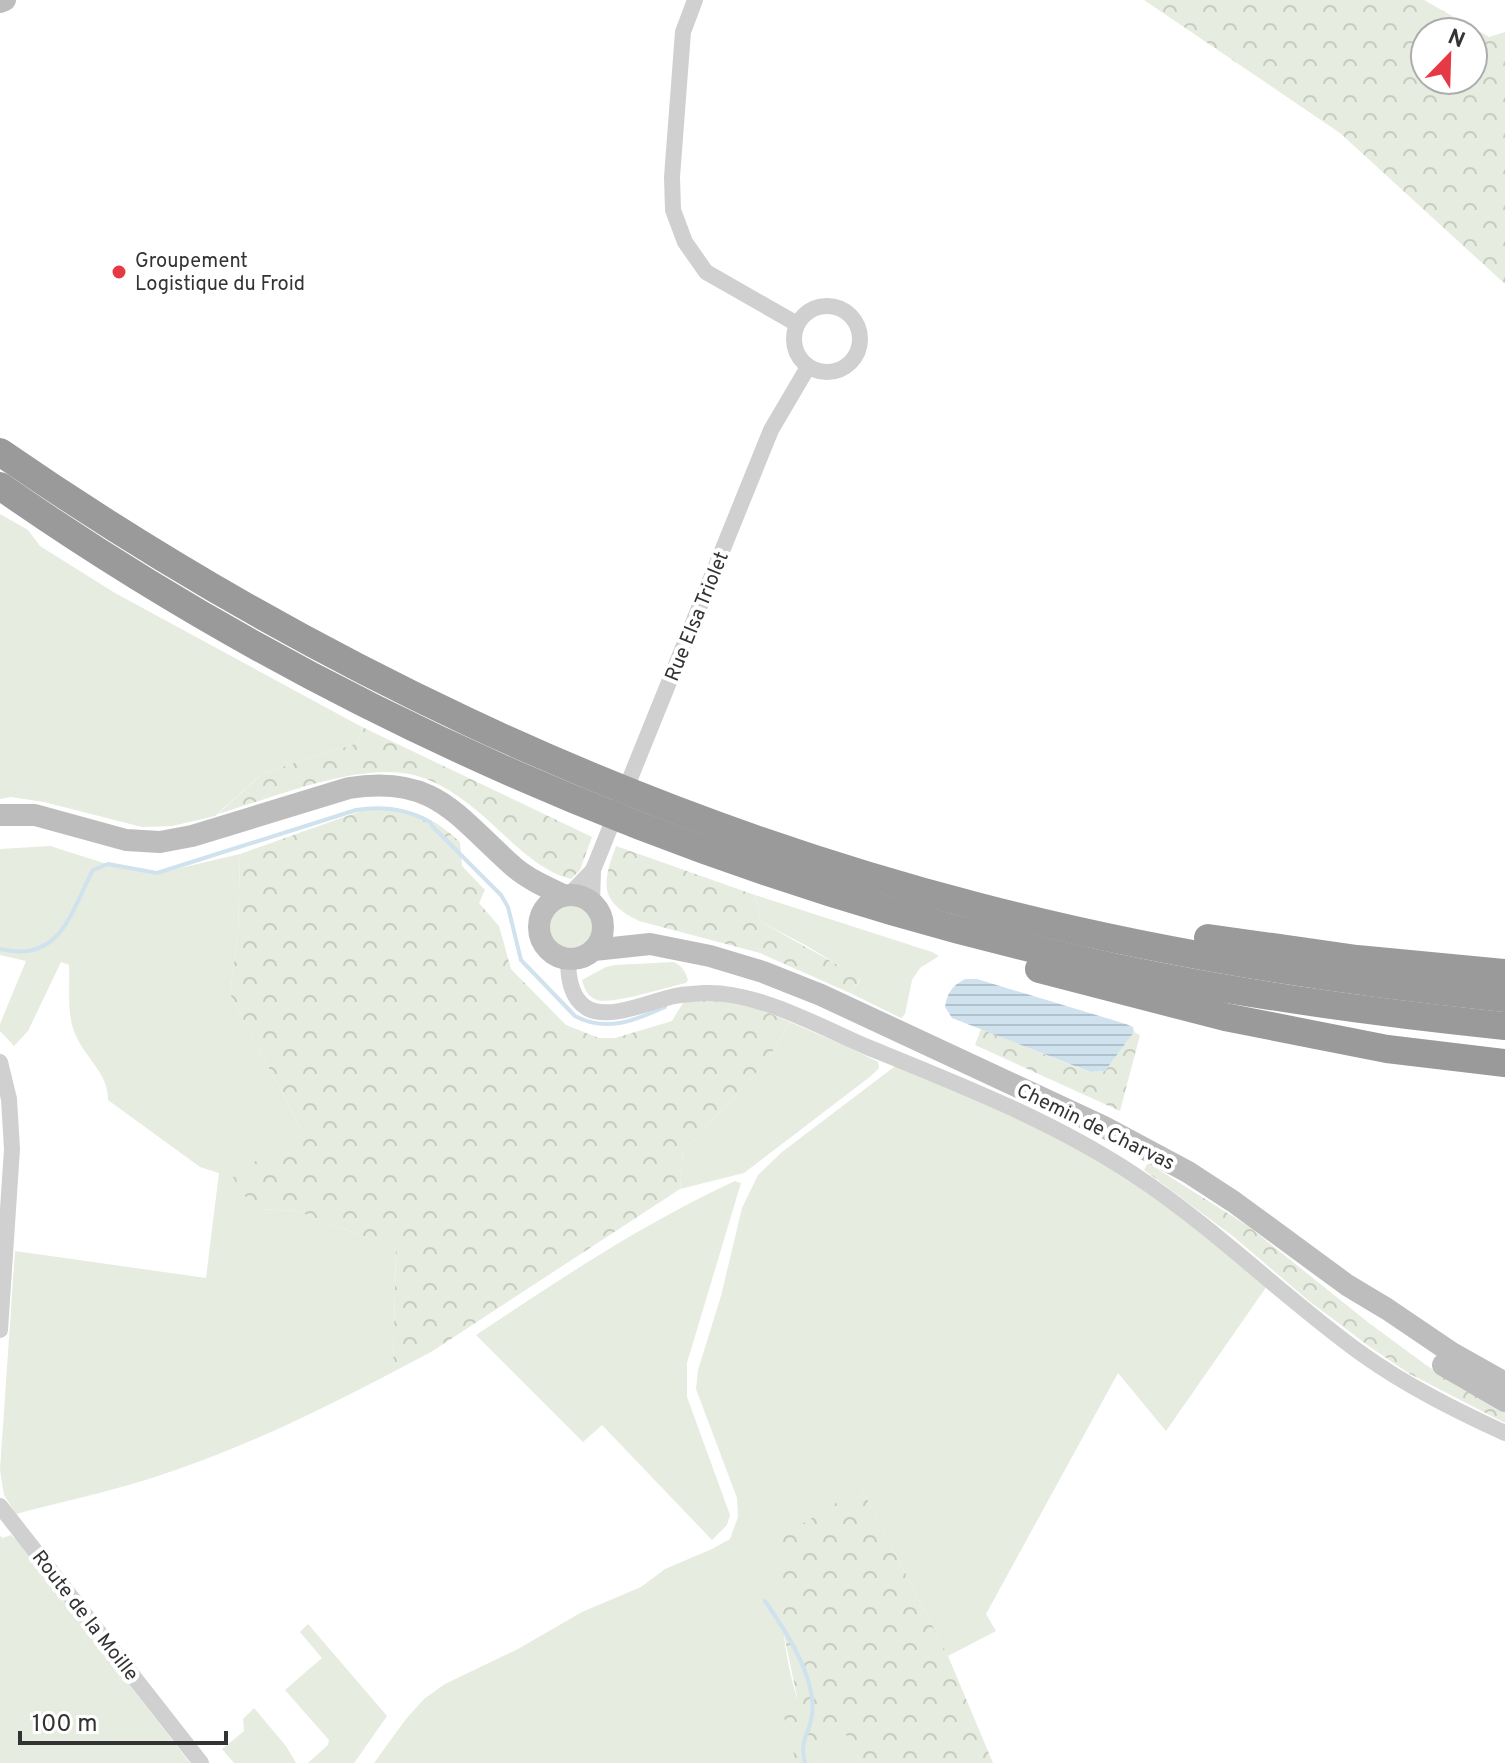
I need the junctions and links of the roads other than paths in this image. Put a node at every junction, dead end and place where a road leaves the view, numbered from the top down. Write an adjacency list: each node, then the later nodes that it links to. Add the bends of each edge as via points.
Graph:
1 (695, 0): 2 (street, via 683,32 673,210 685,242 706,272)
2 (797, 324): 3 (street, via 795,348); 3 (street, via 813,308 829,305 856,320 861,335 859,351 843,369 819,372)
3 (808, 367): 8 (street, Rue Elsa Triolet, via 771,430)
4 (0, 452): 13 (highway, via 127,537 272,622 536,753 757,839 888,882)
5 (0, 486): 12 (highway, via 190,608 447,743 710,852)
6 (0, 815): 7 (street, via 35,815 126,840 160,842 349,788 397,786 450,807)
7 (517, 869): 9 (street); 11 (street)
8 (593, 870): 9 (street, Rue Elsa Triolet); 10 (street, Rue Elsa Triolet)
9 (566, 895): 10 (street, via 583,897); 11 (street, via 552,900)
10 (597, 910): 14 (street, Chemin de Charvas); 15 (street, via 602,938)
11 (540, 917): 16 (street, via 547,949)
12 (937, 924): 19 (highway, via 1208,986); 20 (highway, via 948,943 1088,983)
13 (1054, 926): 17 (highway, via 1070,913 1274,948); 18 (highway, via 1267,967)
14 (650, 944): 15 (street, Chemin de Charvas); 25 (street, Chemin de Charvas, via 790,982 1113,1132 1208,1184)
15 (594, 950): 16 (street)
16 (568, 959): 29 (street, via 568,979 576,997 597,1012 676,995 747,999 1051,1128 1131,1173 1200,1221 1363,1355 1423,1393)
17 (1505, 973)
18 (1505, 998)
19 (1505, 1026)
20 (1387, 1049): 22 (highway); 23 (highway, via 1403,1059)
21 (0, 1062): 24 (street, via 12,1131)
22 (1505, 1063)
23 (1505, 1077)
24 (3, 1235): 26 (street)
25 (1347, 1285): 27 (street, Chemin de Charvas); 28 (street, via 1379,1319)
26 (0, 1330)
27 (1505, 1383)
28 (1505, 1401)
29 (1505, 1433)
30 (2, 1516): 31 (street, Route de la Moille, via 66,1588)
31 (201, 1763)

